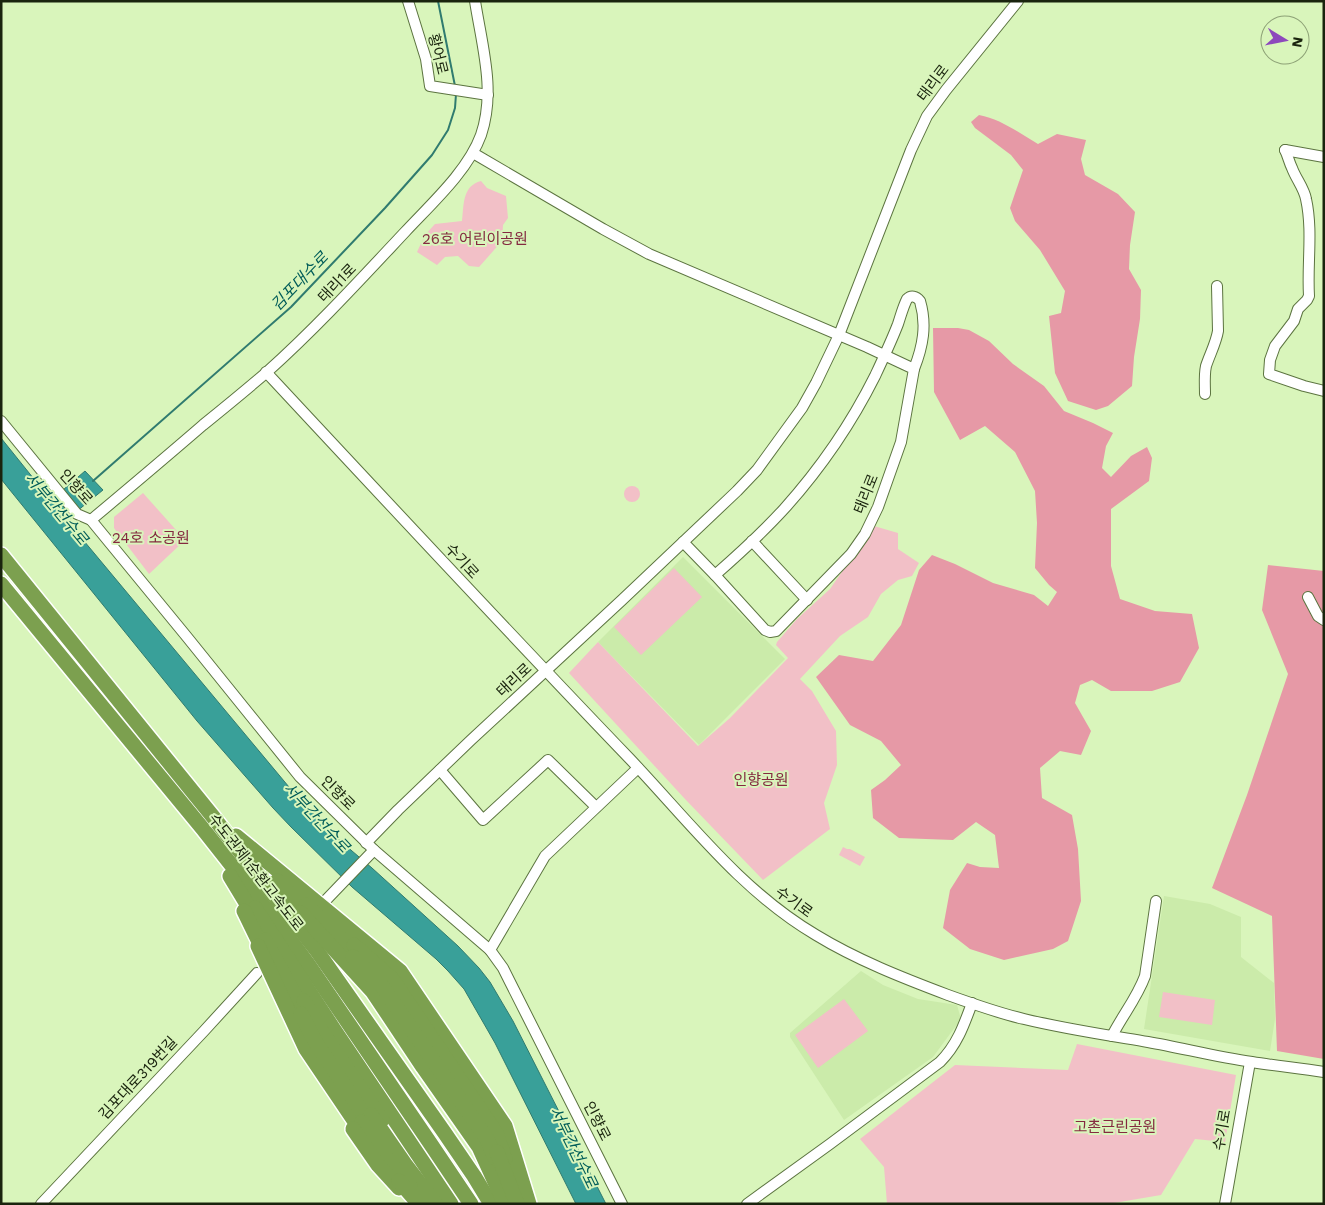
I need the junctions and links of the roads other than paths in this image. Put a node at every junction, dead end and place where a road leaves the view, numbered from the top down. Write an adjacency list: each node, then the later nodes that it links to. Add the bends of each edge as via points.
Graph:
1 (408, 1): 4 (street, 황어로, via 426,59 430,86)
2 (475, 1): 4 (street, 태리1로, via 487,73)
3 (1018, 1): 8 (street, 태리로, via 927,116)
4 (484, 95): 5 (street, 태리1로, via 486,118)
5 (473, 152): 8 (street, via 649,254); 11 (street, 태리1로, via 449,184 356,285)
6 (1324, 157): 12 (street, via 1285,150 1307,200 1310,235 1308,296 1274,346 1269,374)
7 (1217, 286): 13 (street, via 1218,331 1206,366)
8 (839, 335): 9 (street); 17 (street, 태리로, via 802,408 762,463)
9 (885, 355): 10 (street); 10 (street, 태리로, via 907,299 912,296 918,298 924,323 922,347); 16 (street, 태리로, via 836,443 802,488)
10 (914, 369): 22 (street, 태리로, via 901,442 870,524 860,542)
11 (266, 372): 15 (street, 태리1로); 24 (street, 수기로)
12 (1324, 391)
13 (1205, 394)
14 (1, 421): 15 (street, 인향로, via 76,514)
15 (91, 520): 30 (street, 인향로, via 300,777)
16 (752, 541): 19 (street, 태리로); 22 (street)
17 (683, 542): 19 (street, 태리로); 24 (street, 태리로)
18 (1, 555): 28 (highway, 수도권제1순환고속도로)
19 (716, 575): 22 (street, 태리로, via 768,632 776,630)
20 (1, 584): 29 (highway, 수도권제1순환고속도로)
21 (1308, 596): 23 (street, via 1318,616)
22 (807, 600)
23 (1324, 620)
24 (545, 671): 25 (street, 수기로); 26 (street, 태리로)
25 (638, 768): 27 (street); 35 (street, 수기로, via 738,875 790,919 816,936 897,976)
26 (440, 770): 27 (street, via 483,820 548,760); 30 (street, 태리로, via 398,810)
27 (596, 808): 33 (street, via 545,856)
28 (214, 818): 49 (highway, 수도권제1순환고속도로, via 317,951); 50 (highway, via 368,994 473,1148); 51 (highway, via 373,992 479,1147); 52 (highway, via 377,988 482,1143); 53 (highway, via 382,986 487,1139); 54 (highway, via 386,982 491,1136); 55 (highway, via 392,979 496,1133); 56 (highway, via 396,975 501,1130); 57 (highway, via 400,971 505,1126)
29 (203, 830): 40 (highway, via 302,1054 378,1165); 41 (highway, via 306,1049 381,1161); 42 (highway, via 310,1045 386,1158); 43 (highway, via 316,1043 391,1155); 44 (highway, via 317,1035); 45 (highway, via 322,1032); 46 (highway, via 329,1032); 47 (highway); 48 (highway, 수도권제1순환고속도로, via 308,964)
30 (369, 850): 31 (street, 태리로); 33 (street, 인향로)
31 (326, 900)
32 (1156, 901): 36 (street, via 1145,976)
33 (490, 950): 58 (street, 인향로, via 519,998)
34 (257, 973): 39 (street, 김포대로319번길)
35 (972, 1003): 36 (street, 수기로, via 1026,1020); 59 (street, via 956,1041 940,1062)
36 (1112, 1036): 37 (street, 수기로)
37 (1250, 1062): 38 (street, 수기로); 60 (street, 수기로)
38 (1324, 1072)
39 (40, 1204)
40 (414, 1204)
41 (419, 1204)
42 (424, 1204)
43 (430, 1204)
44 (436, 1204)
45 (441, 1204)
46 (446, 1204)
47 (451, 1204)
48 (470, 1204)
49 (491, 1204)
50 (501, 1204)
51 (505, 1204)
52 (509, 1204)
53 (514, 1204)
54 (517, 1204)
55 (521, 1204)
56 (525, 1204)
57 (529, 1204)
58 (622, 1204)
59 (746, 1204)
60 (1225, 1204)

